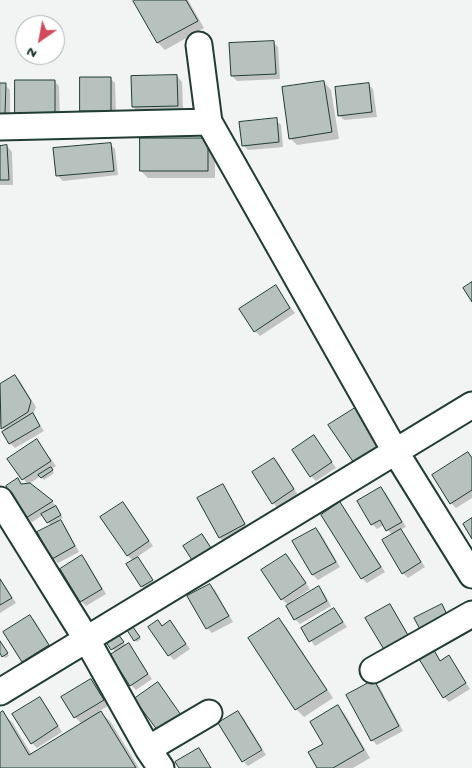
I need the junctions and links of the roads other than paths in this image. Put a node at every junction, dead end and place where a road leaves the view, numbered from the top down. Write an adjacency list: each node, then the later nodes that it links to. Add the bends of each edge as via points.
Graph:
1 (199, 45): 2 (street)
2 (209, 122): 3 (street); 5 (street)
3 (0, 127)
4 (472, 405): 5 (street)
5 (395, 451): 7 (street); 9 (street)
6 (0, 500): 9 (street)
7 (472, 575)
8 (472, 614): 10 (street)
9 (87, 640): 11 (street); 13 (street)
10 (373, 670)
11 (0, 692)
12 (209, 713): 13 (street)
13 (154, 758)

